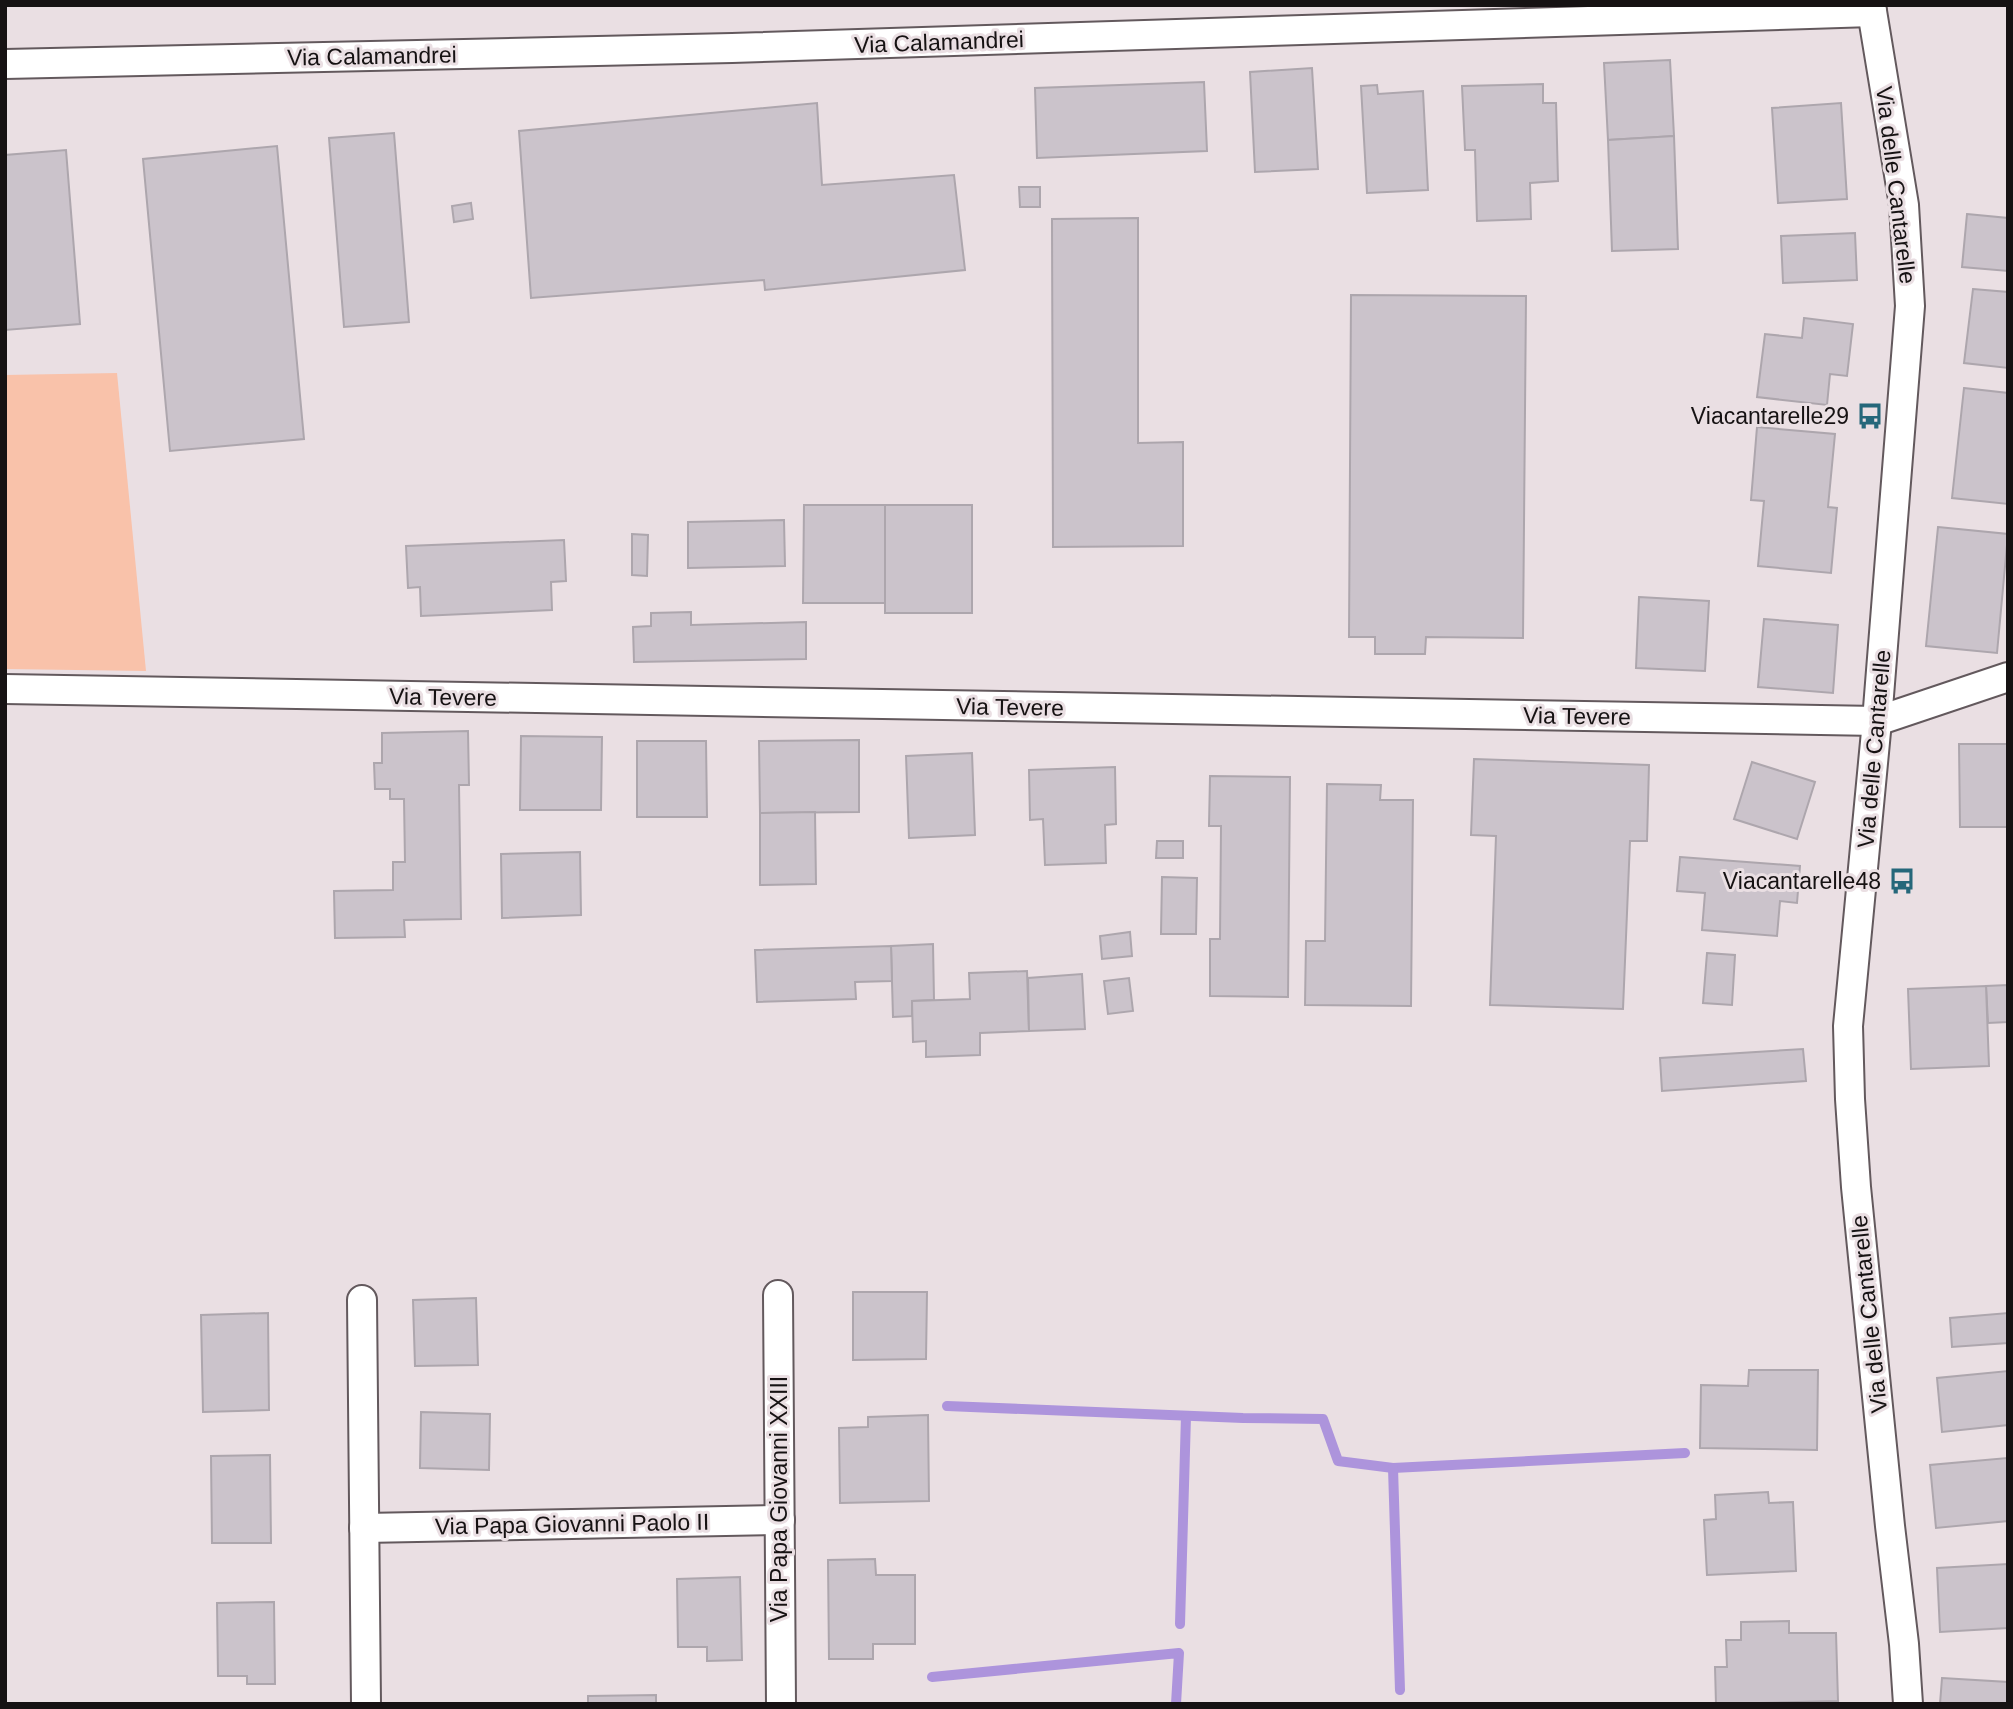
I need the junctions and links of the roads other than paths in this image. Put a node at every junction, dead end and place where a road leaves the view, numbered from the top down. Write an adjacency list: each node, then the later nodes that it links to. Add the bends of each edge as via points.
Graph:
1 (1871, 9): 2 (street, Via Calamandrei, via 732,48); 5 (street, Via delle Cantarelle, via 1904,205 1910,306)
2 (5, 64)
3 (2008, 677): 5 (street, Via Tevere)
4 (5, 689): 5 (street, Via Tevere)
5 (1877, 721): 12 (street, Via delle Cantarelle, via 1848,1026 1850,1099)
6 (778, 1295): 8 (street, Via Papa Giovanni XXIII)
7 (362, 1300): 9 (street)
8 (780, 1520): 9 (street, Via Papa Giovanni Paolo II); 11 (street, Via Papa Giovanni XXIII)
9 (364, 1528): 10 (street)
10 (366, 1704)
11 (781, 1704)
12 (1908, 1704)

